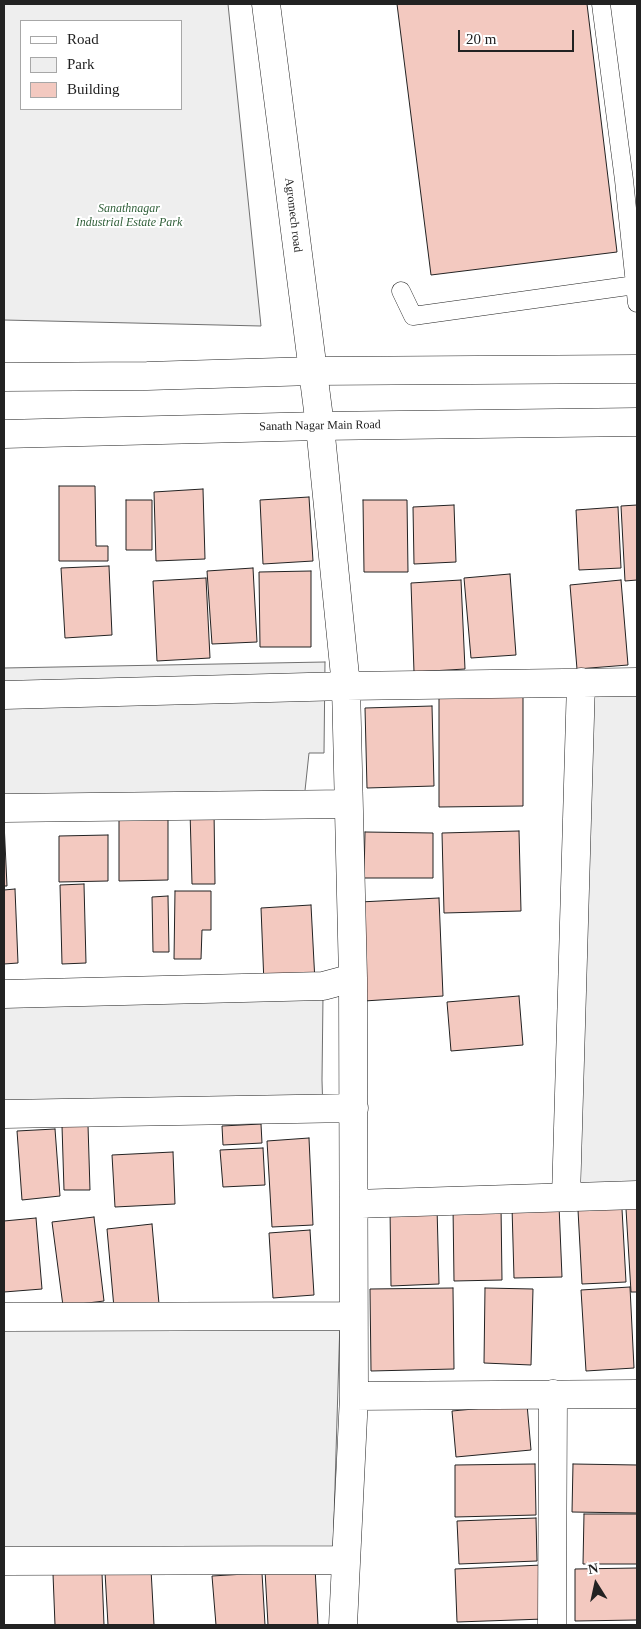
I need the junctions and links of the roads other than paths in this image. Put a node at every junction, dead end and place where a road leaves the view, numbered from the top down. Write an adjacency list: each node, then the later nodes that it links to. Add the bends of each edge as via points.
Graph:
1 (266, 4): 7 (street, Agromech road)
2 (601, 4): 3 (lane)
3 (635, 285): 4 (lane, via 413,316); 5 (lane)
4 (401, 291)
5 (637, 303)
6 (637, 369): 7 (street)
7 (313, 371): 8 (street); 10 (street, Agromech road)
8 (4, 377)
9 (637, 422): 10 (street, Sanath Nagar Main Road)
10 (320, 426): 11 (street, Sanath Nagar Main Road); 14 (street, Agromech road)
11 (4, 434)
12 (581, 682): 13 (street); 14 (street); 23 (street)
13 (637, 682)
14 (346, 686): 15 (street); 16 (street, Agromech road)
15 (4, 695)
16 (348, 804): 17 (street); 18 (street, Agromech road)
17 (4, 808)
18 (354, 978): 19 (street, via 324,986); 20 (street, Agromech road)
19 (4, 994)
20 (354, 1108): 21 (street); 24 (street, Agromech road)
21 (4, 1114)
22 (637, 1195): 23 (street)
23 (566, 1197): 24 (street)
24 (354, 1204): 26 (street, Agromech road)
25 (4, 1316): 26 (street)
26 (353, 1316): 29 (street, Agromech road)
27 (553, 1394): 28 (street); 29 (street); 33 (street)
28 (637, 1394)
29 (354, 1396): 30 (street, Agromech road)
30 (345, 1560): 31 (street); 32 (street, Agromech road)
31 (4, 1561)
32 (343, 1625)
33 (552, 1625)

